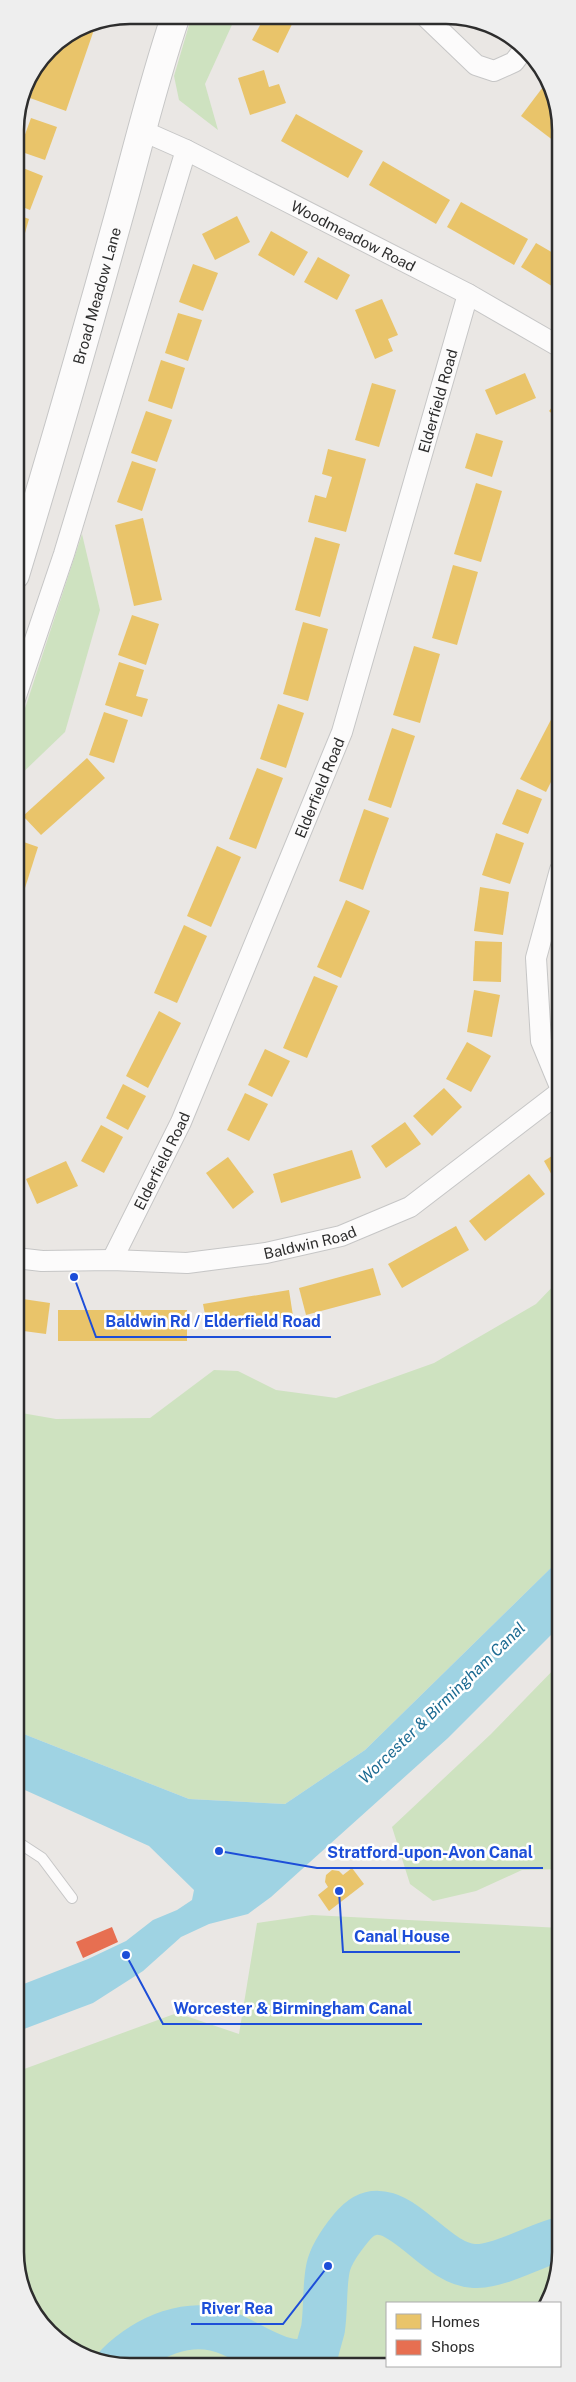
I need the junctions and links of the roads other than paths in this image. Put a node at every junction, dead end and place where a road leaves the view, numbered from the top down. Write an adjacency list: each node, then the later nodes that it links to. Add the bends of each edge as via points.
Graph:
1 (173, 24): 4 (street, Broad Meadow Lane)
2 (433, 24): 3 (street, via 476,65 494,71 514,62)
3 (520, 54)
4 (143, 131): 5 (street, Woodmeadow Road); 8 (street, Broad Meadow Lane)
5 (186, 150): 6 (street, Woodmeadow Road); 9 (street)
6 (468, 294): 7 (street, Woodmeadow Road); 14 (street, Elderfield Road, via 342,732 181,1122)
7 (552, 342)
8 (24, 545)
9 (24, 676)
10 (552, 899): 11 (street, via 536,958 541,1041)
11 (552, 1068)
12 (552, 1098): 14 (street, Baldwin Road, via 410,1207 341,1236 266,1253 186,1263)
13 (24, 1259): 14 (street, Baldwin Road)
14 (112, 1260)
15 (24, 1846): 16 (lane, via 42,1858)
16 (72, 1898)

